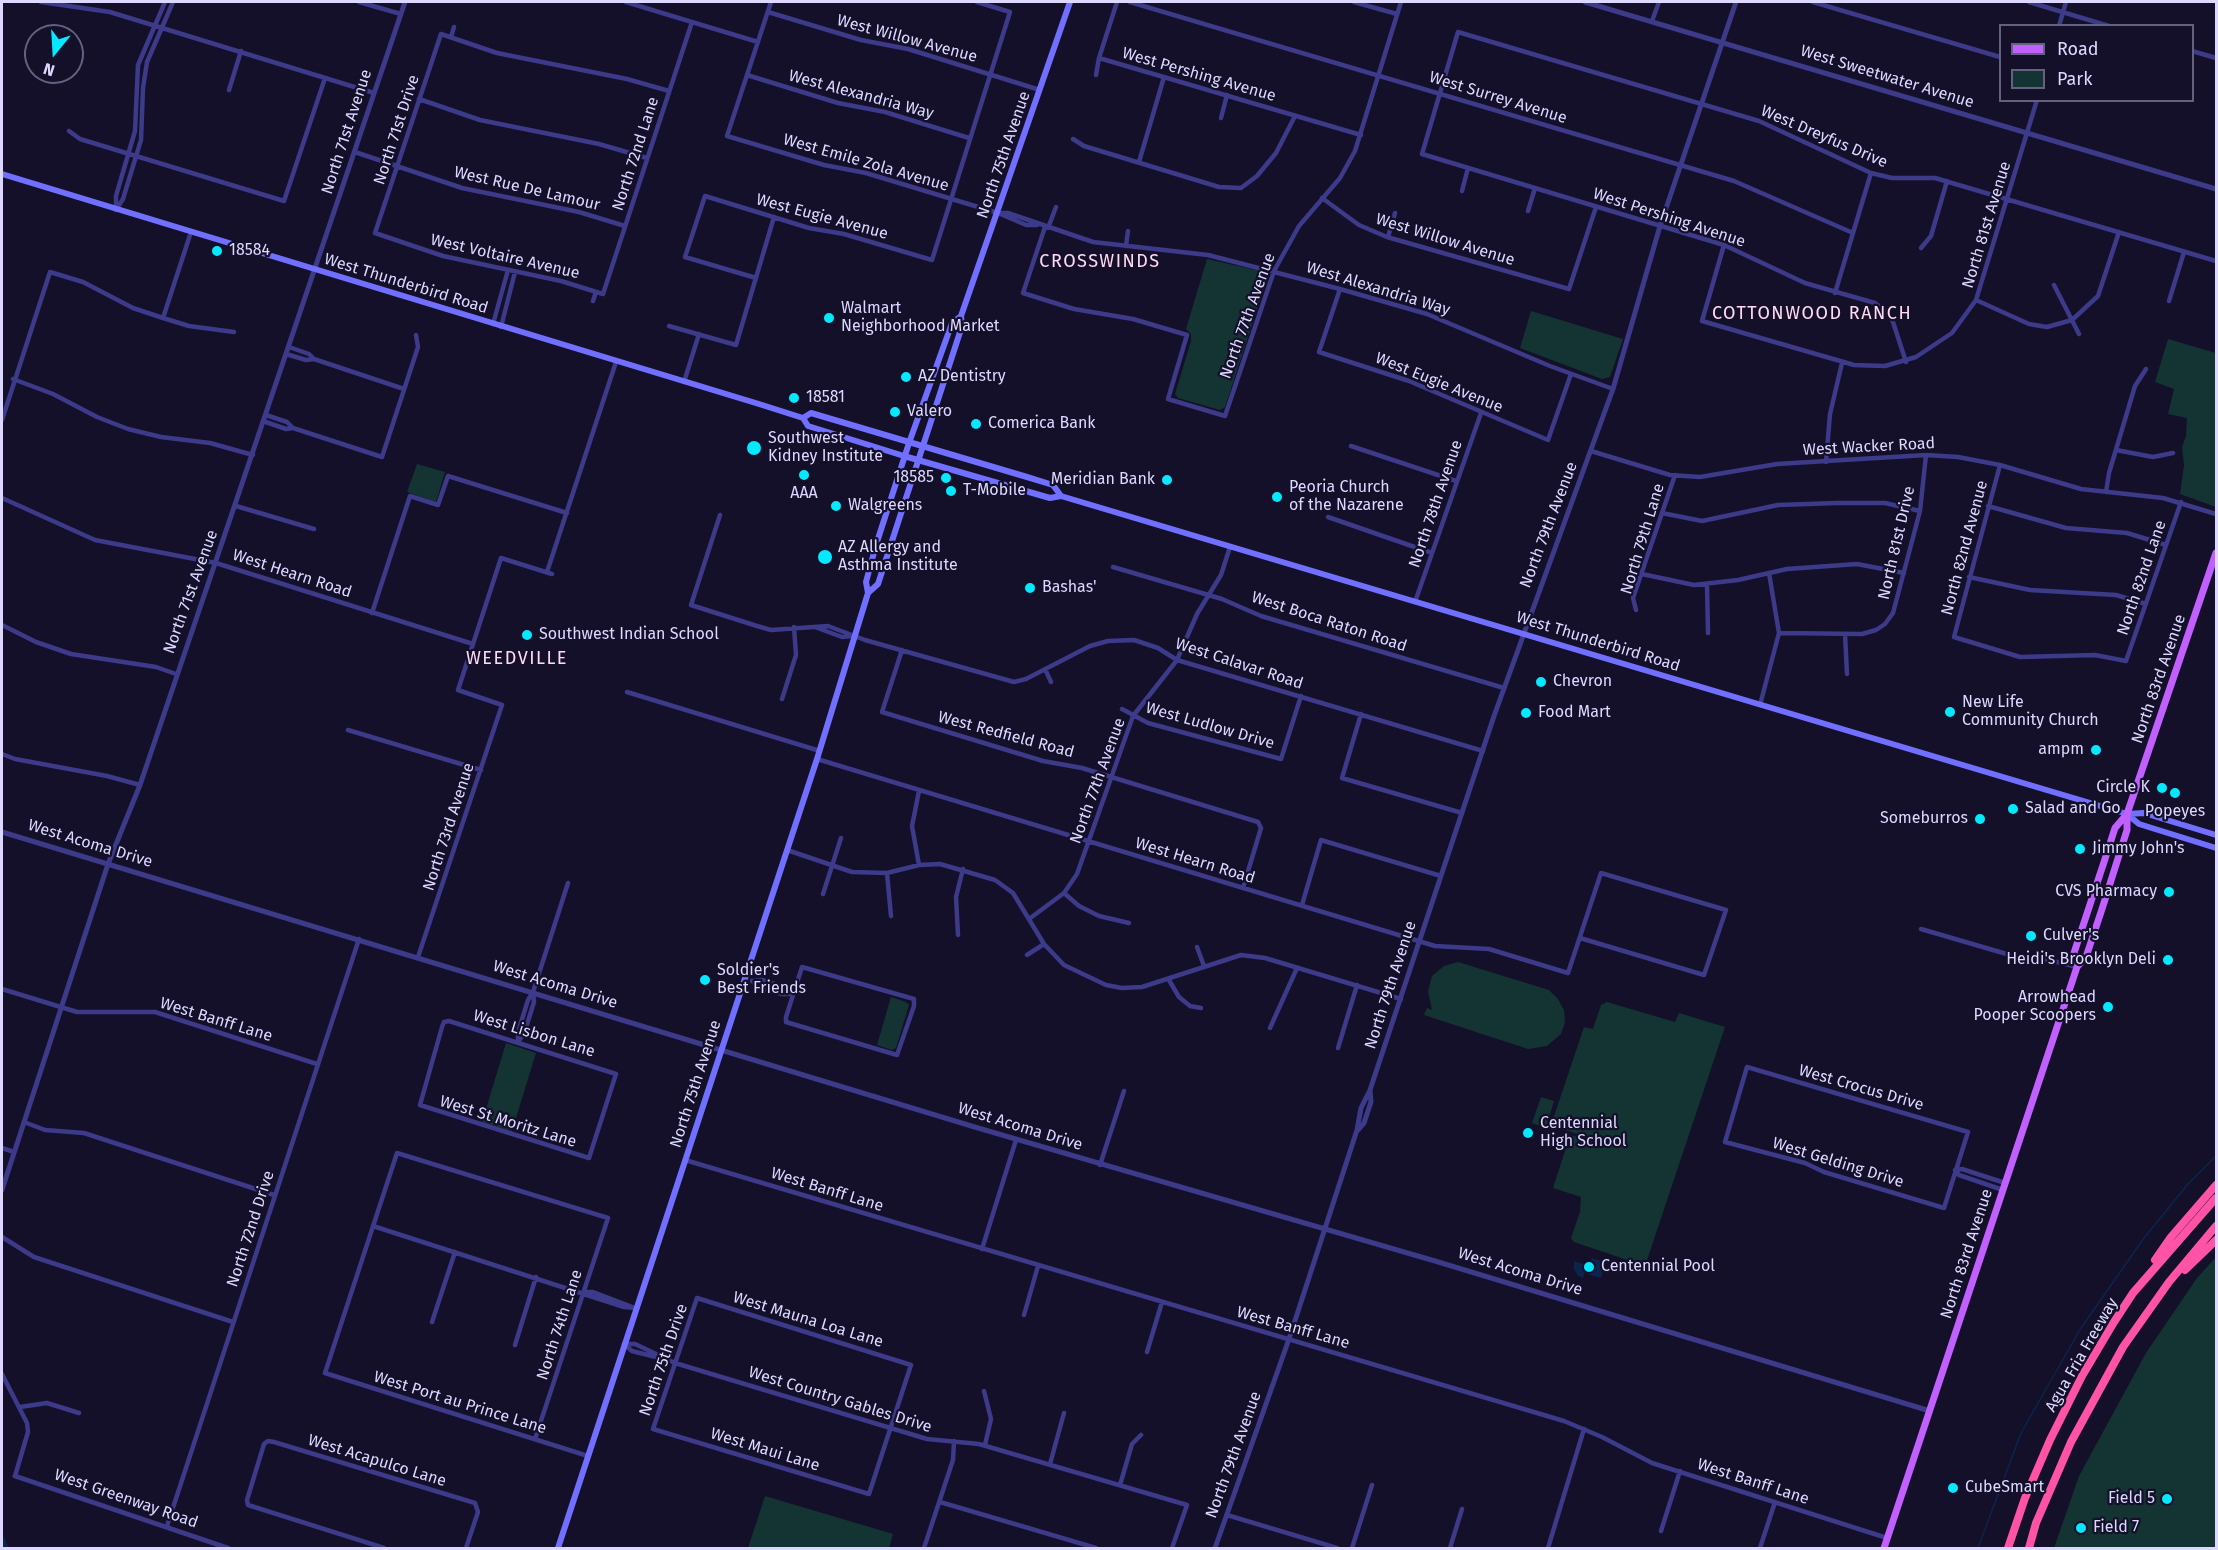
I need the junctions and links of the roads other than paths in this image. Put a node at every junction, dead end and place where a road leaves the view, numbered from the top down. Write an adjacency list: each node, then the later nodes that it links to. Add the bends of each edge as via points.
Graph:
1 (41, 2): 28 (street, via 110,12)
2 (165, 2): 28 (street)
3 (173, 2): 29 (street)
4 (359, 2): 22 (street)
5 (405, 2): 22 (street, North 71st Avenue)
6 (626, 2): 25 (street)
7 (771, 2): 20 (street)
8 (977, 2): 39 (street, via 1010,12)
9 (1070, 2): 48 (main road, North 75th Avenue)
10 (1117, 2): 37 (street)
11 (1130, 2): 42 (street, West Surrey Avenue)
12 (1354, 2): 23 (street)
13 (1401, 2): 23 (street, North 77th Avenue)
14 (1585, 2): 24 (street, West Sweetwater Avenue)
15 (1659, 2): 24 (street)
16 (1736, 2): 33 (street, North 79th Avenue)
17 (1813, 2): 36 (street)
18 (2029, 2): 21 (street)
19 (2066, 2): 21 (street)
20 (768, 12): 32 (street); 39 (street, West Willow Avenue)
21 (2063, 12): 26 (street); 27 (street)
22 (401, 14): 50 (street, North 71st Avenue)
23 (1397, 14): 42 (street, North 77th Avenue)
24 (1652, 21): 33 (street, West Sweetwater Avenue)
25 (692, 22): 32 (street); 49 (street, North 72nd Lane)
26 (2060, 24)
27 (2102, 24)
28 (154, 25): 29 (street); 45 (street, via 140,57)
29 (161, 27): 34 (street); 46 (street, via 149,54)
30 (454, 27): 31 (street)
31 (451, 37): 49 (street, via 497,53); 53 (street, North 71st Drive, via 441,34)
32 (758, 42): 40 (street)
33 (1722, 42): 55 (street, North 79th Avenue); 59 (street, West Sweetwater Avenue)
34 (241, 51): 44 (street); 47 (street)
35 (2194, 51): 38 (street)
36 (1999, 56)
37 (1099, 58): 41 (street); 43 (street, West Pershing Avenue)
38 (2217, 58)
39 (990, 74): 48 (street, West Willow Avenue); 61 (street)
40 (747, 75): 61 (street, West Alexandria Way); 78 (street, West Emile Zola Avenue, via 727,136)
41 (1096, 75)
42 (1379, 75): 51 (street, West Surrey Avenue); 60 (street, North 77th Avenue)
43 (1164, 77): 52 (street, West Pershing Avenue); 67 (street)
44 (325, 78): 50 (street); 65 (street, via 284,201)
45 (135, 84): 46 (street); 64 (street, via 135,130)
46 (143, 85): 65 (street, via 142,132)
47 (229, 90)
48 (1040, 90): 84 (main road, North 75th Avenue)
49 (669, 91): 66 (street, North 72nd Lane)
50 (374, 93): 63 (street, North 71st Avenue)
51 (1440, 93): 55 (street, West Dreyfus Drive, via 1458,32); 68 (street, West Surrey Avenue); 70 (street, West Pershing Avenue, via 1422,154)
52 (1227, 95): 56 (street, West Pershing Avenue); 57 (street)
53 (419, 99): 66 (street, via 492,123); 69 (street, North 71st Drive)
54 (2036, 102): 59 (street, North 81st Avenue)
55 (1701, 105): 68 (street, North 79th Avenue); 71 (street, West Dreyfus Drive, via 1770,126)
56 (1295, 116): 60 (street, West Pershing Avenue); 67 (street, via 1276,153 1241,188 1219,187)
57 (1221, 118)
58 (69, 131): 64 (street, via 80,139)
59 (2028, 133): 75 (street, West Sweetwater Avenue); 79 (street, North 81st Avenue)
60 (1361, 135): 77 (street, North 77th Avenue, via 1345,171)
61 (969, 138): 78 (street)
62 (1073, 139): 67 (street)
63 (355, 152): 69 (street, West Rue De Lamour); 101 (street, North 71st Avenue)
64 (129, 154): 65 (street); 82 (street, via 116,196)
65 (136, 156): 82 (street)
66 (648, 158): 87 (street, North 72nd Lane)
67 (1139, 162)
68 (1681, 165): 88 (street, North 79th Avenue); 94 (street, West Surrey Avenue, via 1747,186)
69 (397, 167): 87 (street, West Rue De Lamour, via 462,188); 93 (street, North 71st Drive)
70 (1468, 168): 74 (street, West Pershing Avenue); 76 (street)
71 (1871, 173): 73 (street, West Dreyfus Drive); 94 (street)
72 (2, 174): 82 (main road, West Thunderbird Road)
73 (1947, 181): 79 (street, West Dreyfus Drive); 98 (street, via 1931,236)
74 (1534, 188): 81 (street, West Pershing Avenue); 83 (street)
75 (2217, 189)
76 (1461, 191)
77 (1322, 198): 95 (street, West Willow Avenue, via 1359,225); 103 (street, North 77th Avenue, via 1292,236)
78 (951, 199): 84 (street, West Emile Zola Avenue); 86 (street, West Eugie Avenue, via 932,260)
79 (2007, 200): 92 (street, West Dreyfus Drive); 111 (street, North 81st Avenue)
80 (1056, 207): 89 (street)
81 (1596, 207): 88 (street, West Pershing Avenue); 95 (street, West Willow Avenue, via 1569,289)
82 (116, 210): 91 (main road, West Thunderbird Road)
83 (1528, 211)
84 (998, 213): 89 (street, West Alexandria Way); 114 (main road, North 75th Avenue)
85 (1395, 213): 95 (street)
86 (774, 217): 105 (street); 105 (street, West Eugie Avenue, via 705,196 685,257)
87 (625, 226): 110 (street, North 72nd Lane)
88 (1660, 226): 96 (street, West Pershing Avenue); 137 (street, North 79th Avenue)
89 (1046, 228): 97 (street, West Alexandria Way, via 1093,242); 103 (street, North 77th Avenue, via 1023,292 1074,309 1133,318 1187,335 1168,399 1225,416)
90 (1128, 231): 97 (street)
91 (191, 232): 101 (main road, West Thunderbird Road); 115 (street)
92 (2119, 232): 99 (street, West Dreyfus Drive); 116 (street, via 2102,288 2093,303)
93 (375, 233): 102 (street, West Voltaire Avenue, via 443,256)
94 (1853, 233): 109 (street)
95 (1388, 237)
96 (1725, 245): 109 (street, West Pershing Avenue, via 1805,283); 131 (street, via 1702,321)
97 (1126, 246): 103 (street, West Alexandria Way, via 1208,255)
98 (1921, 248)
99 (2184, 252): 100 (street, West Dreyfus Drive); 113 (street)
100 (2217, 261)
101 (315, 270): 117 (main road, West Thunderbird Road); 124 (street, North 71st Avenue)
102 (508, 270): 104 (street, West Voltaire Avenue); 117 (street)
103 (1274, 271): 107 (street, West Alexandria Way)
104 (515, 272): 108 (street, West Voltaire Avenue); 119 (street)
105 (756, 278): 121 (street, via 736,345)
106 (2054, 285): 116 (street)
107 (1340, 289): 133 (street, West Alexandria Way, via 1459,326); 138 (street, West Eugie Avenue, via 1319,352 1409,381)
108 (596, 292): 110 (street, West Voltaire Avenue); 112 (street, West Voltaire Avenue)
109 (1835, 292): 130 (street, West Pershing Avenue, via 1875,303 1888,313)
110 (603, 294)
111 (1976, 300): 116 (street, via 2029,324 2047,327); 130 (street, North 81st Avenue, via 1945,340)
112 (593, 301)
113 (2169, 301)
114 (961, 316): 146 (main road, North 75th Avenue, via 952,322); 148 (main road, North 75th Avenue, via 962,326)
115 (162, 318): 120 (street); 134 (street, via 133,308 84,282 50,272)
116 (2072, 320): 122 (street)
117 (493, 324): 119 (main road, West Thunderbird Road)
118 (669, 326): 121 (street)
119 (501, 327): 129 (main road, West Thunderbird Road)
120 (234, 332)
121 (699, 334): 135 (street)
122 (2079, 334)
123 (416, 335): 136 (street, via 418,347)
124 (289, 347): 125 (street); 126 (street, North 71st Avenue)
125 (304, 352): 127 (street); 128 (street)
126 (286, 354): 127 (street); 139 (street, North 71st Avenue)
127 (302, 359): 128 (street)
128 (314, 359): 136 (street)
129 (616, 362): 135 (main road, West Thunderbird Road); 167 (street)
130 (1906, 362): 131 (street, via 1876,367)
131 (1842, 363): 156 (street, via 1830,414)
132 (2146, 369): 149 (street, via 2135,386)
133 (1571, 375): 137 (street, West Alexandria Way); 138 (street, West Eugie Avenue, via 1548,440)
134 (13, 380): 141 (street); 152 (street, via 128,429)
135 (684, 382): 140 (main road, West Thunderbird Road)
136 (404, 389): 145 (street, via 382,457)
137 (1612, 389): 150 (street, North 79th Avenue)
138 (1481, 413): 159 (street, North 78th Avenue)
139 (266, 415): 142 (street); 143 (street, North 71st Avenue)
140 (803, 418): 146 (main road, West Thunderbird Road, via 811,413); 154 (main road, West Thunderbird Road, via 808,426)
141 (2, 420)
142 (281, 420): 144 (street); 145 (street)
143 (263, 421): 144 (street); 152 (street, North 71st Avenue)
144 (279, 426): 145 (street)
145 (293, 428)
146 (909, 443): 148 (main road, West Thunderbird Road); 154 (main road, North 75th Avenue)
147 (1352, 446): 159 (street)
148 (922, 447): 155 (main road, North 75th Avenue); 161 (main road, West Thunderbird Road, via 1053,485)
149 (2116, 450): 151 (street, via 2153,458); 160 (street)
150 (1591, 451): 158 (street, West Wacker Road); 194 (street, North 79th Avenue)
151 (2173, 453)
152 (253, 455): 164 (street, North 71st Avenue)
153 (1926, 455): 156 (street, West Wacker Road); 157 (street, West Wacker Road); 166 (street, North 81st Drive)
154 (904, 456): 155 (main road, West Thunderbird Road); 184 (main road, North 75th Avenue, via 866,582)
155 (918, 460): 161 (main road, West Thunderbird Road, via 1050,498); 184 (main road, North 75th Avenue, via 878,584)
156 (1827, 462): 158 (street, West Wacker Road, via 1777,464 1709,477)
157 (2000, 465): 160 (street, West Wacker Road, via 2072,487); 165 (street, North 82nd Avenue)
158 (1675, 475): 168 (street, North 79th Lane)
159 (1456, 481): 175 (street, North 78th Avenue)
160 (2106, 492): 163 (street, West Wacker Road)
161 (1060, 496): 174 (main road, West Thunderbird Road)
162 (2, 498): 177 (street, West Hearn Road, via 95,540)
163 (2181, 502): 169 (street, West Wacker Road); 173 (street, North 82nd Lane)
164 (236, 506): 172 (street); 177 (street, North 71st Avenue)
165 (1988, 506): 173 (street, via 2066,528 2127,533); 182 (street, North 82nd Avenue)
166 (1920, 511): 168 (street, via 1885,503 1838,503 1778,505 1702,521); 180 (street, North 81st Drive)
167 (567, 513): 189 (street, via 448,476 438,505 410,496); 197 (street, via 550,573 501,558)
168 (1662, 513): 181 (street, North 79th Lane)
169 (2217, 514)
170 (720, 515): 191 (street, West Calavar Road, via 691,605 765,628)
171 (1328, 517): 175 (street)
172 (314, 529)
173 (2166, 545): 187 (street, North 82nd Lane)
174 (1230, 547): 185 (street, North 77th Avenue); 186 (main road, West Thunderbird Road)
175 (1432, 553): 186 (street, North 78th Avenue)
176 (2217, 553): 223 (main road, North 83rd Avenue)
177 (216, 563): 189 (street, West Hearn Road); 202 (street, North 71st Avenue)
178 (1113, 567): 185 (street, West Boca Raton Road)
179 (1769, 573): 180 (street, via 1857,564); 183 (street); 193 (street)
180 (1904, 573): 195 (street, North 81st Drive, via 1893,613 1876,630)
181 (1642, 574): 183 (street, via 1682,584); 188 (street, North 79th Lane, via 1633,597)
182 (1969, 576): 187 (street, via 2030,590 2116,595); 200 (street, North 82nd Avenue, via 1954,637 2020,657 2096,655)
183 (1707, 585): 192 (street)
184 (868, 593): 196 (main road, North 75th Avenue)
185 (1209, 596): 199 (street, North 77th Avenue); 205 (street, West Boca Raton Road, via 1261,616)
186 (1415, 602): 194 (main road, West Thunderbird Road)
187 (2146, 604): 200 (street, North 82nd Lane)
188 (1636, 610)
189 (372, 613): 197 (street, West Hearn Road)
190 (2, 625): 202 (street, via 70,654 156,667)
191 (794, 627): 196 (street, West Calavar Road, via 819,624); 208 (street, via 796,655)
192 (1708, 633)
193 (1779, 633): 195 (street); 209 (street)
194 (1524, 634): 205 (street, North 79th Avenue); 209 (main road, West Thunderbird Road)
195 (1845, 634): 203 (street)
196 (855, 636): 198 (street, West Calavar Road); 214 (main road, North 75th Avenue)
197 (473, 644): 218 (street, North 73rd Avenue, via 458,690 502,705)
198 (902, 650): 201 (street, West Calavar Road, via 1006,681 1020,681); 219 (street, West Redfield Road, via 882,712)
199 (1177, 660): 201 (street, West Calavar Road, via 1142,642 1117,640 1090,646); 207 (street, West Calavar Road); 212 (street, North 77th Avenue)
200 (2126, 661)
201 (1045, 669): 204 (street)
202 (176, 674): 220 (street, North 71st Avenue)
203 (1848, 674)
204 (1052, 682)
205 (1504, 688): 215 (street, North 79th Avenue)
206 (627, 692): 214 (street)
207 (1301, 696): 211 (street, West Calavar Road); 212 (street, West Ludlow Drive, via 1281,759)
208 (782, 699)
209 (1760, 705): 223 (main road, West Thunderbird Road)
210 (1122, 709): 212 (street, West Ludlow Drive)
211 (1361, 714): 215 (street, West Calavar Road); 222 (street, via 1342,778)
212 (1133, 716): 219 (street, North 77th Avenue)
213 (348, 730): 218 (street)
214 (820, 751): 217 (main road, North 75th Avenue)
215 (1482, 751): 222 (street, North 79th Avenue)
216 (2, 754): 220 (street)
217 (817, 759): 221 (street, West Hearn Road); 229 (main road, North 75th Avenue)
218 (481, 770): 252 (street, North 73rd Avenue)
219 (1110, 777): 227 (street, North 77th Avenue); 237 (street, West Redfield Road, via 1261,824)
220 (140, 785): 230 (street, North 71st Avenue)
221 (919, 790): 227 (street, West Hearn Road); 232 (street, via 912,826)
222 (1462, 813): 235 (street, North 79th Avenue)
223 (2127, 814): 225 (main road, West Thunderbird Road, via 2144,813); 228 (main road, West Thunderbird Road, via 2139,824); 254 (main road, North 83rd Avenue, via 2127,830 2102,909 2086,957); 254 (main road, North 83rd Avenue, via 2111,839 2074,953)
224 (2, 832): 230 (street, West Acoma Drive)
225 (2217, 835)
226 (841, 838): 231 (street)
227 (1089, 842): 237 (street, West Hearn Road); 238 (street, North 77th Avenue, via 1077,874)
228 (2217, 848)
229 (787, 850): 231 (street); 269 (main road, North 75th Avenue)
230 (108, 864): 247 (street, West Acoma Drive); 262 (street, North 71st Avenue)
231 (832, 865): 234 (street, via 852,872); 239 (street)
232 (919, 865): 233 (street); 234 (street)
233 (963, 869): 242 (street, via 995,880 1012,893); 245 (street, via 956,897)
234 (887, 873): 241 (street)
235 (1441, 876): 240 (street, via 1322,840); 248 (street, North 79th Avenue)
236 (568, 883): 259 (street)
237 (1243, 888): 240 (street, West Hearn Road)
238 (1064, 893): 242 (street, North 77th Avenue); 243 (street, via 1099,916)
239 (823, 894)
240 (1302, 906): 248 (street, West Hearn Road)
241 (891, 916)
242 (1029, 919): 249 (street)
243 (1129, 923)
244 (1921, 929): 254 (street, via 2018,957)
245 (958, 935)
246 (1580, 938): 246 (street, via 1601,873 1726,910 1704,975); 248 (street, West Hearn Road, via 1568,973 1489,949 1435,946)
247 (359, 939): 252 (street, West Acoma Drive); 270 (street, North 72nd Drive)
248 (1420, 941): 261 (street, North 79th Avenue)
249 (1044, 944): 251 (street); 256 (street, via 1071,970 1106,985 1130,989)
250 (1197, 947): 253 (street)
251 (1027, 955)
252 (418, 957): 259 (street, West Acoma Drive)
253 (1204, 966): 255 (street, via 1241,955); 256 (street)
254 (2077, 967): 285 (main road, North 83rd Avenue)
255 (1297, 968): 257 (street); 266 (street)
256 (1169, 980): 263 (street, via 1179,997 1190,1006)
257 (1357, 985): 261 (street); 268 (street)
258 (2, 989): 262 (street, West Banff Lane)
259 (533, 992): 264 (street); 265 (street); 269 (street, West Acoma Drive)
260 (793, 994): 260 (street, via 762,980 752,981 759,988); 260 (street, via 802,967 914,999 915,1006 897,1055 786,1022)
261 (1401, 999): 291 (street, North 79th Avenue, via 1370,1090 1371,1102 1364,1123 1357,1130)
262 (62, 1008): 270 (street, West Banff Lane, via 77,1012 155,1012); 273 (street, North 71st Avenue)
263 (1201, 1008)
264 (524, 1012): 265 (street); 267 (street)
265 (531, 1014): 267 (street)
266 (1270, 1028)
267 (518, 1042): 272 (street, West Lisbon Lane, via 444,1022); 278 (street, West Lisbon Lane, via 616,1074)
268 (1338, 1048)
269 (722, 1049): 274 (street, West Acoma Drive); 279 (main road, North 75th Avenue)
270 (317, 1064): 287 (street, North 72nd Drive)
271 (1124, 1091): 280 (street, West Acoma Drive)
272 (420, 1105): 278 (street, West St Moritz Lane)
273 (24, 1122): 277 (street, North 71st Avenue); 287 (street, via 45,1130 84,1133)
274 (1016, 1140): 280 (street, West Acoma Drive); 294 (street)
275 (1725, 1142): 281 (street, West Gelding Drive, via 1944,1208); 281 (street, West Crocus Drive, via 1747,1067 1968,1132)
276 (2, 1148): 277 (street)
277 (14, 1152): 286 (street, North 71st Avenue)
278 (589, 1158)
279 (685, 1160): 294 (street, West Banff Lane); 303 (main road, North 75th Avenue)
280 (1100, 1165): 291 (street, West Acoma Drive)
281 (1955, 1170): 282 (street); 283 (street)
282 (1974, 1173): 283 (street); 285 (street)
283 (1972, 1179): 285 (street)
284 (2217, 1185): 300 (highway, via 2171,1237)
285 (2004, 1187): 315 (main road, North 83rd Avenue)
286 (2, 1190)
287 (274, 1195): 305 (street, North 72nd Drive)
288 (2217, 1198): 300 (highway, Agua Fria Freeway)
289 (2217, 1226): 298 (highway, Agua Fria Freeway)
290 (373, 1227): 295 (street); 299 (street, North 74th Lane, via 397,1153 608,1218); 322 (street, West Port au Prince Lane, via 326,1373)
291 (1325, 1229): 307 (street, North 79th Avenue); 315 (street, West Acoma Drive)
292 (2, 1237): 305 (street, via 34,1257)
293 (2217, 1240): 298 (highway)
294 (982, 1249): 296 (street, West Banff Lane)
295 (454, 1252): 297 (street); 306 (street)
296 (1038, 1266): 302 (street, West Banff Lane); 304 (street)
297 (536, 1278): 299 (street); 309 (street)
298 (2169, 1282): 353 (highway, Agua Fria Freeway, via 2122,1347 2088,1407 2051,1486)
299 (584, 1292): 303 (street); 322 (street, North 74th Lane)
300 (2133, 1293): 352 (highway, Agua Fria Freeway, via 2082,1376 2050,1440)
301 (697, 1298): 311 (street, North 75th Drive); 318 (street, West Mauna Loa Lane, via 911,1365)
302 (1162, 1302): 307 (street, West Banff Lane); 310 (street)
303 (636, 1308): 308 (main road, North 75th Avenue)
304 (1024, 1315)
305 (233, 1322): 335 (street, North 72nd Drive)
306 (432, 1322)
307 (1289, 1339): 320 (street, West Banff Lane); 334 (street, North 79th Avenue)
308 (624, 1344): 311 (street, West Country Gables Drive, via 632,1351); 325 (main road, North 75th Avenue)
309 (515, 1345)
310 (1147, 1352)
311 (675, 1363): 318 (street, West Country Gables Drive); 319 (street, North 75th Drive)
312 (2, 1374): 314 (street)
313 (984, 1391): 324 (street, via 991,1419)
314 (20, 1407): 316 (street, via 47,1403); 328 (street, via 28,1432)
315 (1930, 1410): 337 (main road, North 83rd Avenue)
316 (79, 1413)
317 (1064, 1413): 326 (street)
318 (891, 1428): 319 (street, West Maui Lane, via 869,1494); 323 (street, West Country Gables Drive, via 932,1440)
319 (653, 1429)
320 (1584, 1429): 327 (street, West Banff Lane, via 1635,1456); 349 (street)
321 (1141, 1435): 329 (street, via 1132,1444)
322 (535, 1439): 325 (street, West Port au Prince Lane)
323 (954, 1441): 324 (street, West Country Gables Drive); 331 (street, via 953,1460)
324 (985, 1445): 326 (street, West Country Gables Drive)
325 (588, 1456): 341 (main road, North 75th Avenue)
326 (1050, 1464): 329 (street, West Country Gables Drive)
327 (1680, 1471): 332 (street, West Banff Lane); 336 (street)
328 (15, 1476): 335 (street, West Greenway Road)
329 (1120, 1485): 344 (street, West Country Gables Drive, via 1187,1505)
330 (1372, 1485): 347 (street)
331 (940, 1502): 342 (street); 343 (street)
332 (1775, 1502): 337 (street, West Banff Lane); 350 (street)
333 (1462, 1509): 348 (street)
334 (1227, 1515): 345 (street, North 79th Avenue); 346 (street)
335 (167, 1526): 338 (street, West Greenway Road)
336 (1661, 1531)
337 (1887, 1538): 351 (main road, North 83rd Avenue)
338 (228, 1548)
339 (384, 1548): 340 (street, West Acapulco Lane, via 248,1505 264,1444 268,1441 478,1507)
340 (466, 1548)
341 (558, 1548)
342 (924, 1548)
343 (1096, 1548)
344 (1172, 1548)
345 (1215, 1548)
346 (1337, 1548)
347 (1352, 1548)
348 (1450, 1548)
349 (1548, 1548)
350 (1760, 1548)
351 (1884, 1548)
352 (2008, 1548)
353 (2029, 1548)

